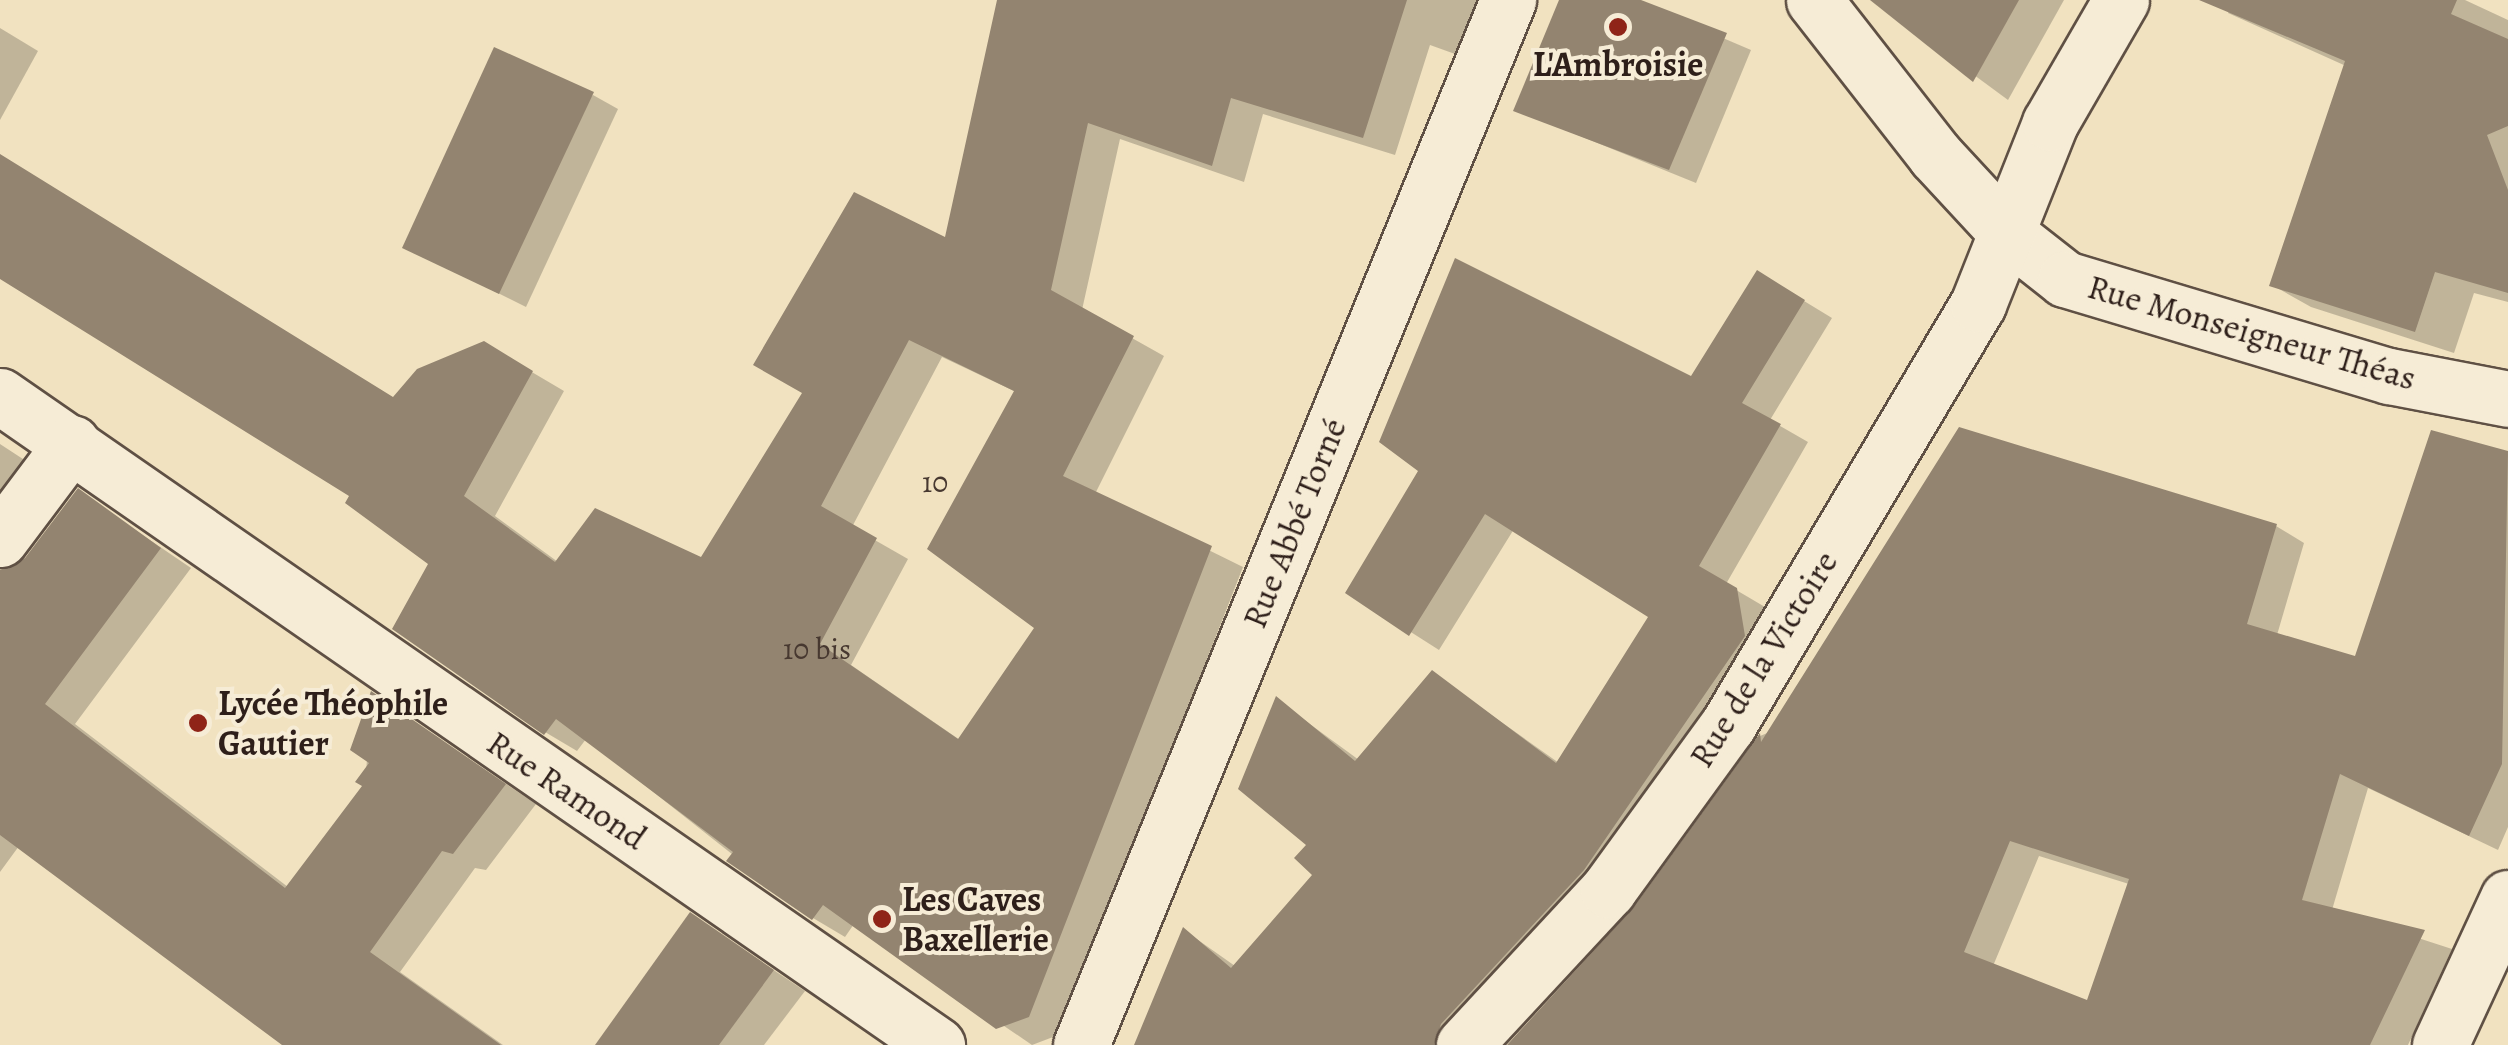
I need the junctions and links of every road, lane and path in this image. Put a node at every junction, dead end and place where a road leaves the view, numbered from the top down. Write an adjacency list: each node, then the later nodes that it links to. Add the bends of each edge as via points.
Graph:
1 (1508, 0): 11 (street, Rue Abbé Torné)
2 (1814, 0): 4 (street, Rue Monseigneur Théas)
3 (2121, 0): 4 (street, Rue de la Victoire, via 2050,122)
4 (2009, 236): 6 (street, Rue Monseigneur Théas, via 2065,278 2390,376); 12 (street, Rue de la Victoire, via 1728,725 1608,890)
5 (0, 396): 7 (street, Rue Ramond)
6 (2508, 399)
7 (72, 443): 8 (street); 10 (street, Rue Ramond)
8 (0, 539)
9 (2508, 898): 13 (street)
10 (937, 1045)
11 (1081, 1045)
12 (1464, 1045)
13 (2440, 1045)

